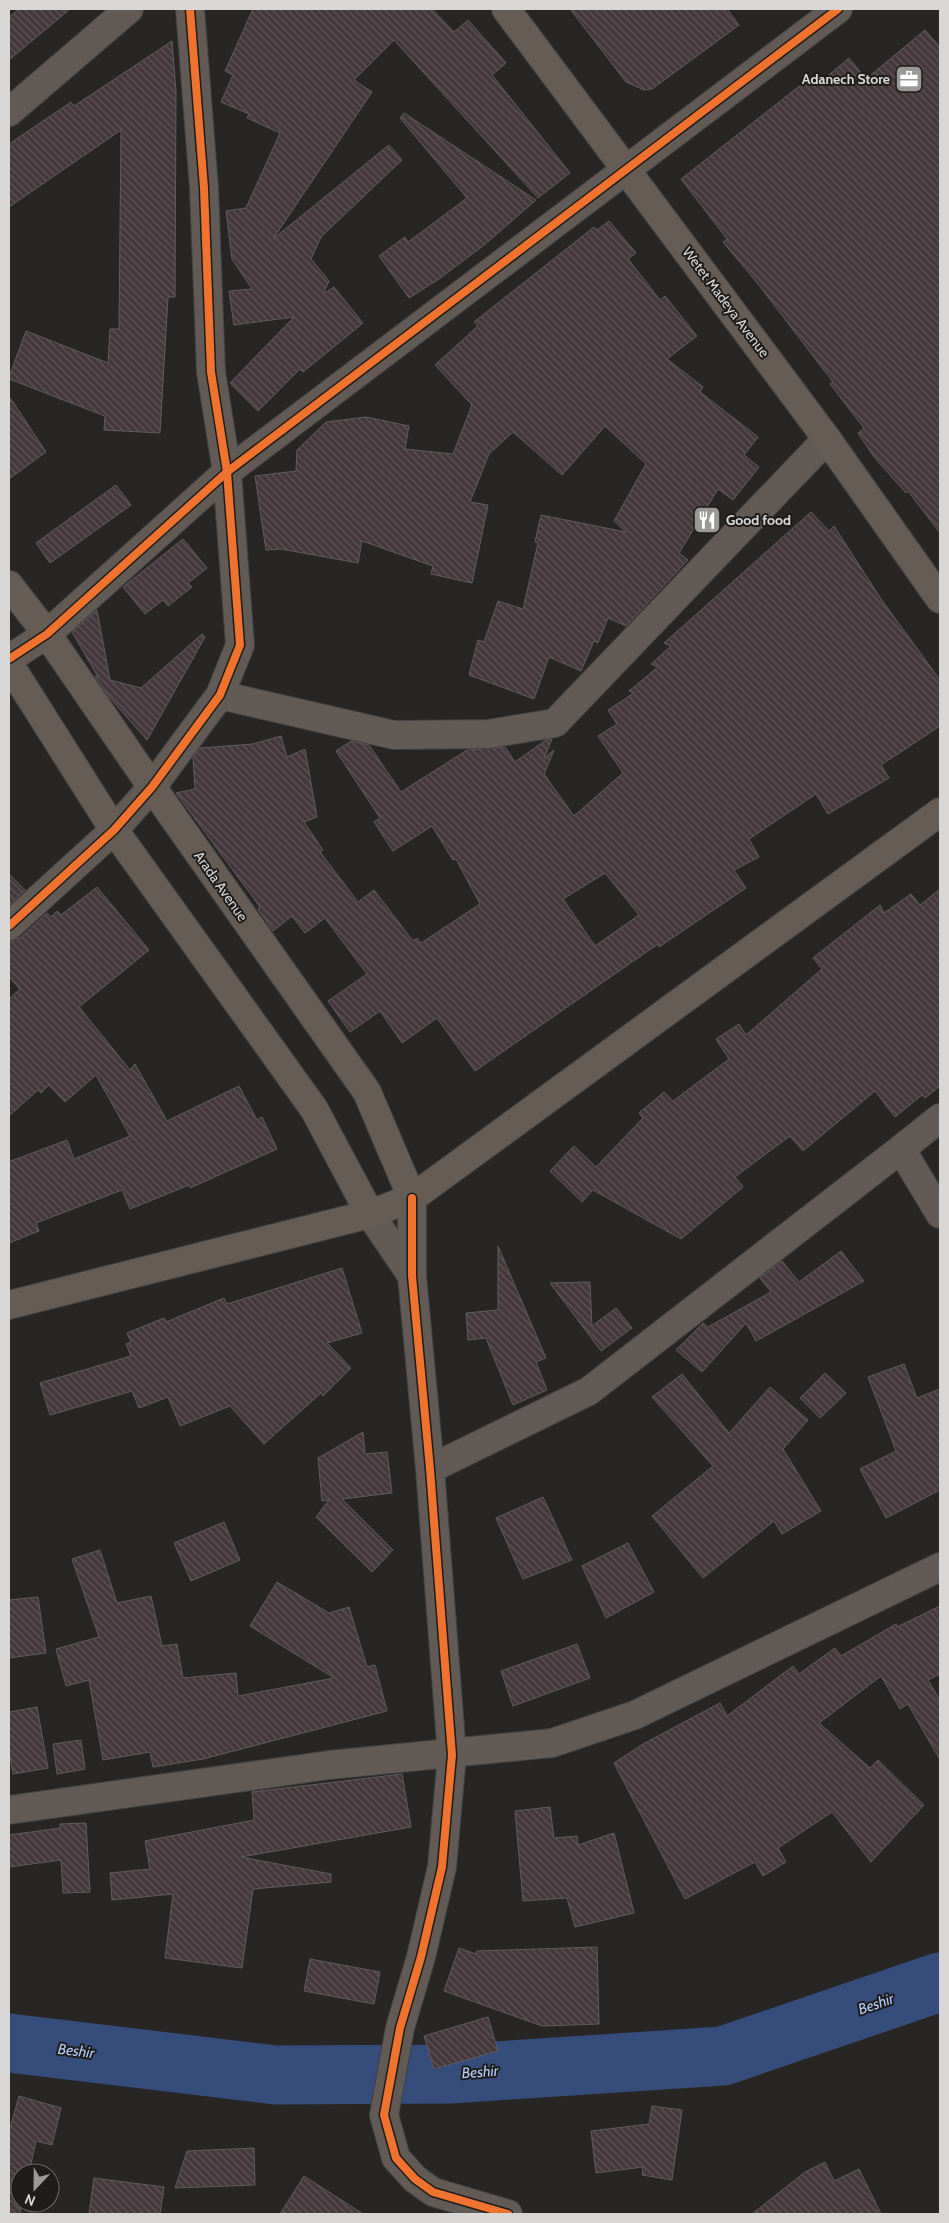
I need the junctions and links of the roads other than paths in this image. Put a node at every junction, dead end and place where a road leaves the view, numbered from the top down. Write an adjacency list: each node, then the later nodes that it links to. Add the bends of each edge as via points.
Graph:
1 (129, 9): 5 (street)
2 (190, 9): 8 (street, via 204,188 211,372)
3 (506, 9): 6 (main road, Wetet Madeya Avenue)
4 (838, 9): 6 (street)
5 (9, 112)
6 (627, 169): 7 (main road, Wetet Madeya Avenue); 8 (street)
7 (827, 439): 10 (main road, Wetet Madeya Avenue); 14 (street, via 555,722 488,734 394,735)
8 (227, 472): 11 (street); 14 (street, via 240,645)
9 (9, 585): 11 (main road, Arada Avenue)
10 (940, 599)
11 (47, 634): 12 (street); 15 (main road, Arada Avenue)
12 (9, 660)
13 (9, 664): 17 (main road)
14 (220, 694): 15 (street)
15 (152, 787): 17 (street); 21 (main road, Arada Avenue, via 367,1092)
16 (940, 812): 21 (main road)
17 (114, 830): 18 (street); 22 (main road, via 314,1109)
18 (9, 926)
19 (940, 1118): 20 (street)
20 (900, 1149): 23 (street); 26 (street, via 589,1391)
21 (412, 1198): 22 (main road); 24 (street)
22 (370, 1214): 24 (street); 25 (main road)
23 (940, 1214)
24 (412, 1276): 26 (street)
25 (9, 1305)
26 (430, 1469): 28 (street)
27 (940, 1567): 28 (street, via 635,1715 552,1744)
28 (452, 1755): 29 (street, via 329,1765); 30 (street, via 442,1867 400,2028 384,2116 396,2158 415,2180 433,2192)
29 (9, 1810)
30 (508, 2214)

